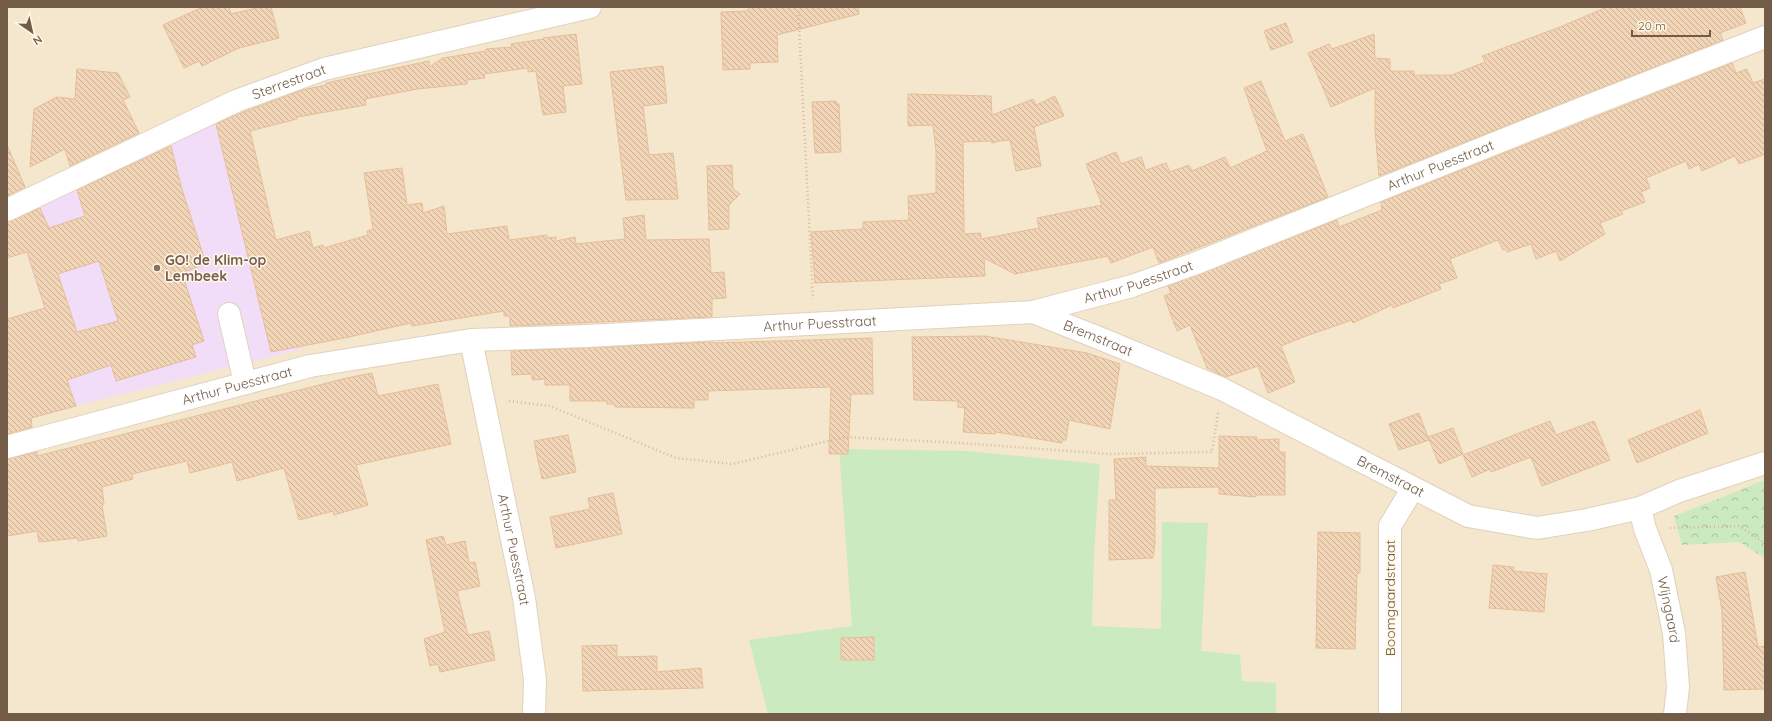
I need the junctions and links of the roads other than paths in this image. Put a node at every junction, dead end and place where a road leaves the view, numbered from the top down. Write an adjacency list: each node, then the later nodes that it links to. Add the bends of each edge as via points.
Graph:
1 (590, 7): 3 (street, Sterrestraat, via 324,69 236,101)
2 (1765, 37): 4 (street, Arthur Puesstraat, via 1194,264 1132,286)
3 (7, 210)
4 (1033, 312): 6 (street, Arthur Puesstraat); 10 (street, Bremstraat, via 1222,389)
5 (229, 314): 7 (street)
6 (471, 340): 7 (street, Arthur Puesstraat, via 310,366); 12 (street, Arthur Puesstraat, via 524,598 535,680)
7 (245, 383): 8 (street, Arthur Puesstraat)
8 (7, 447)
9 (1765, 463): 11 (street, Bremstraat, via 1679,491)
10 (1413, 488): 11 (street, Bremstraat, via 1468,516 1537,528 1587,520); 13 (street, Boomgaardstraat, via 1390,526)
11 (1643, 518): 14 (street, Wijngaard, via 1661,570 1674,633 1678,687)
12 (534, 714)
13 (1390, 714)
14 (1675, 714)

